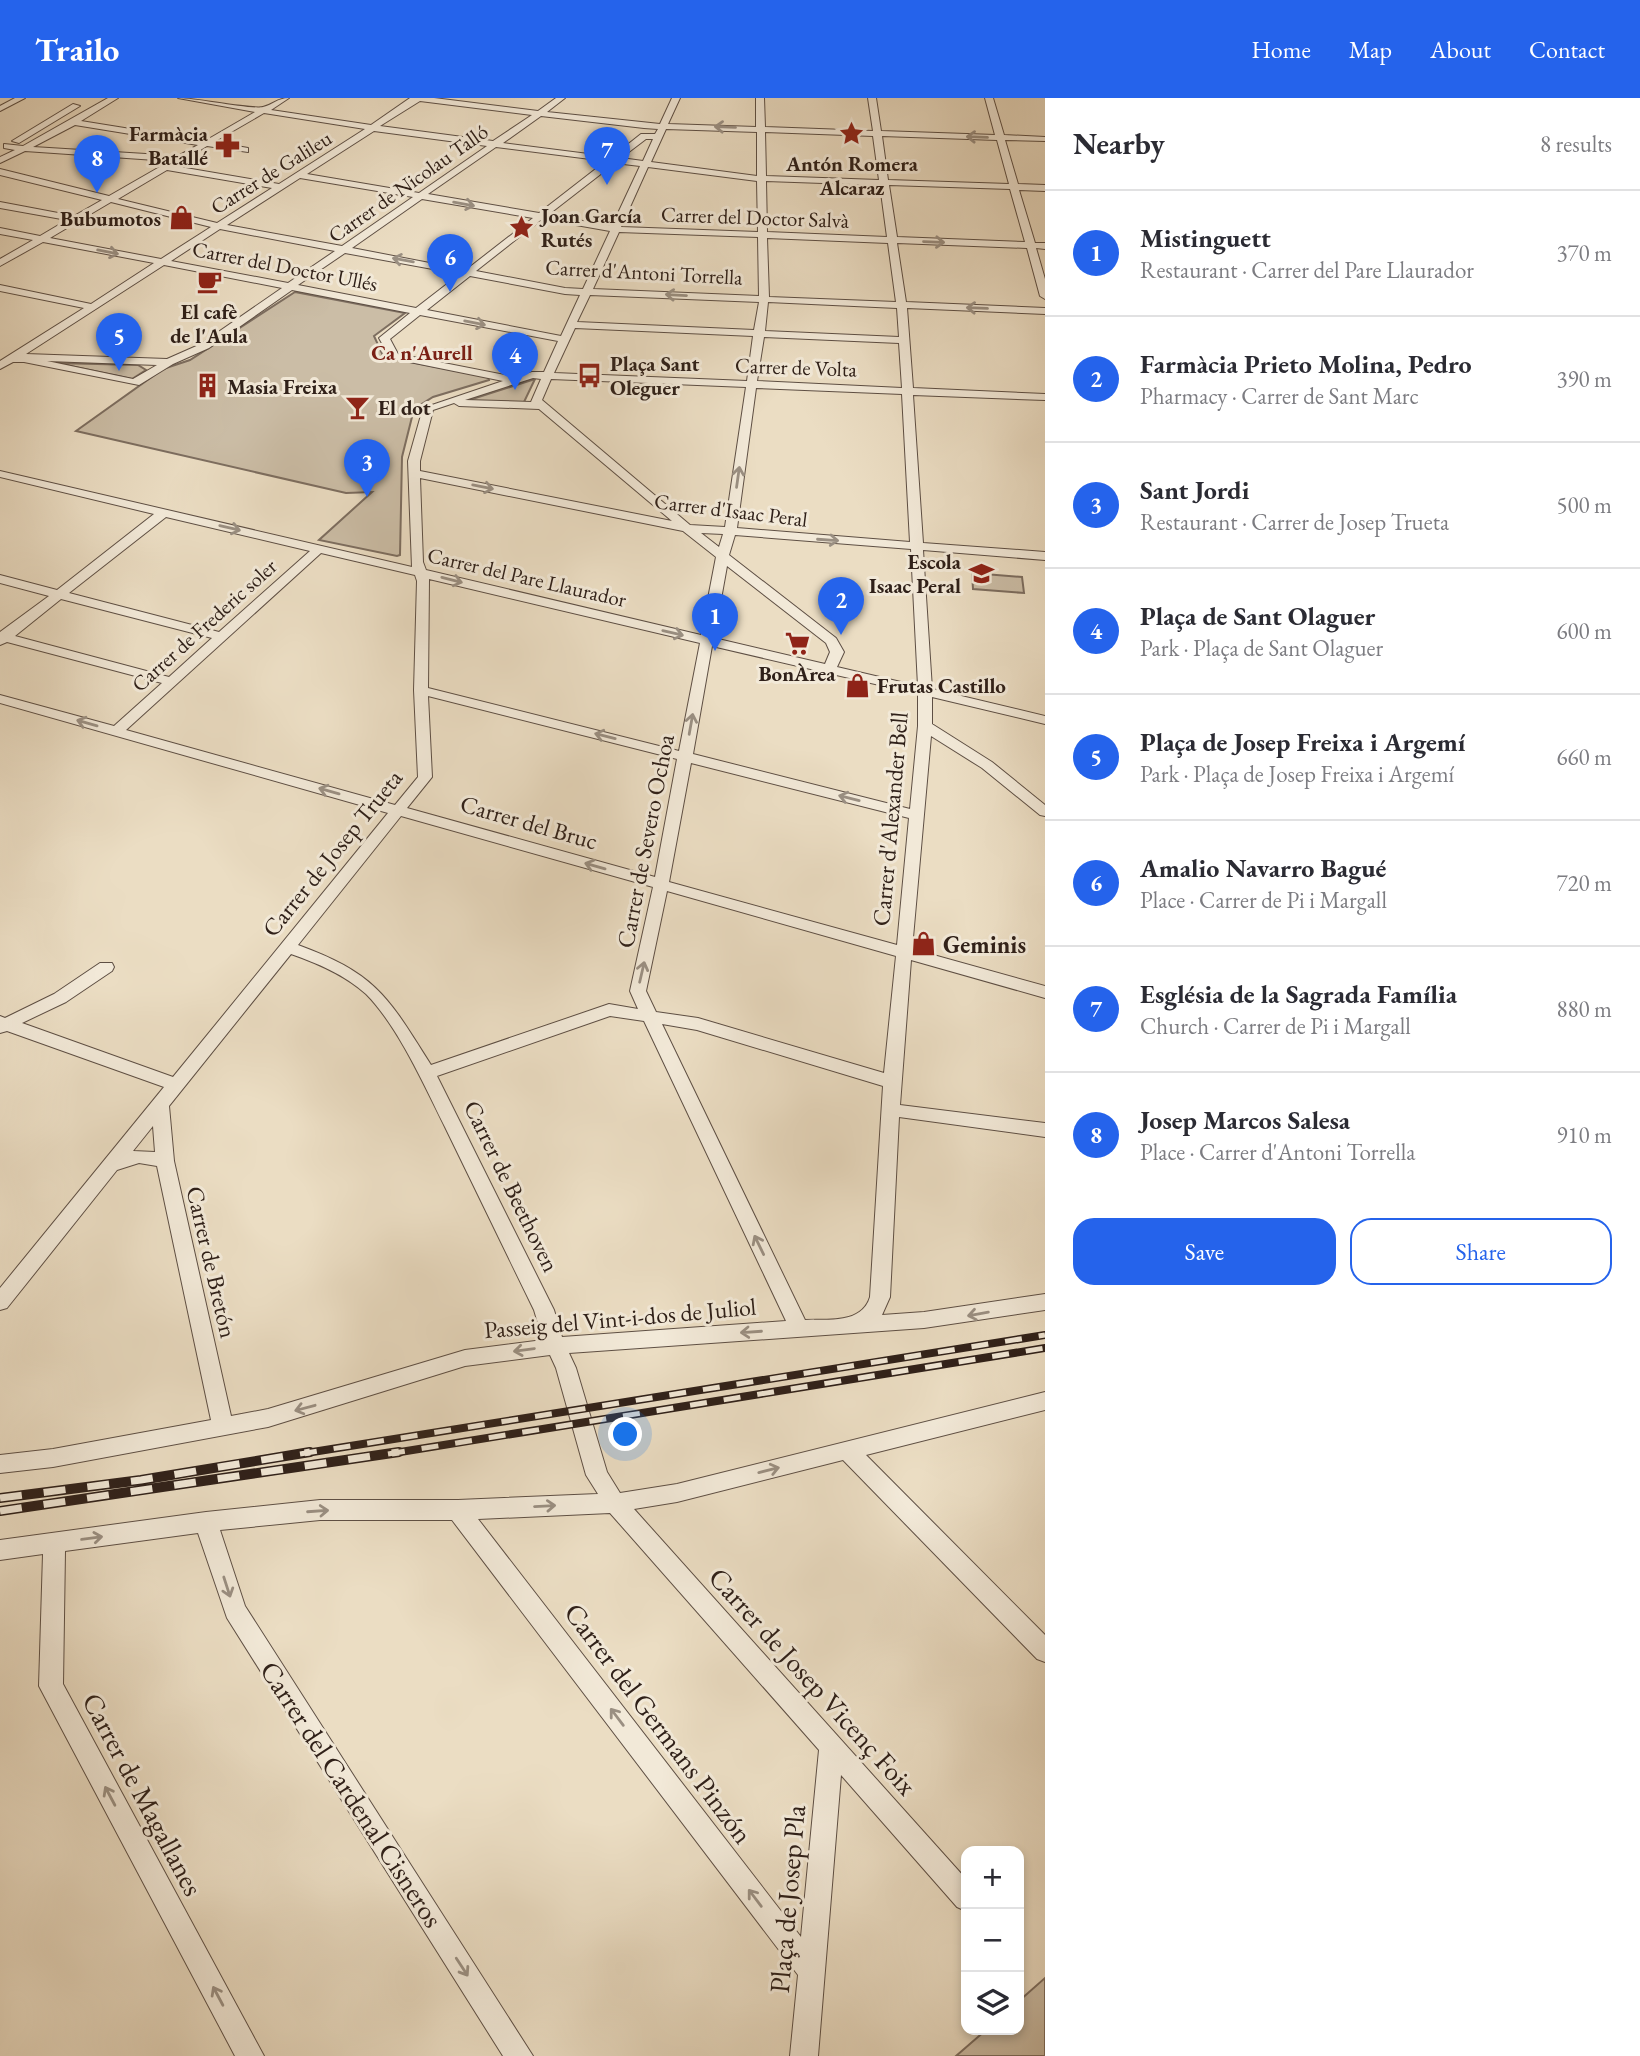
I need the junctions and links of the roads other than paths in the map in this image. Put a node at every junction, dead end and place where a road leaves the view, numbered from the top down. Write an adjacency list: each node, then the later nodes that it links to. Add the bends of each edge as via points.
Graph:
1 (21, 98): 12 (street)
2 (114, 98): 15 (street)
3 (181, 98): 13 (street)
4 (285, 98): 13 (street)
5 (417, 98): 14 (street); 17 (street, Carrer de Galileu)
6 (561, 98): 14 (street, Carrer de Nicolau Talló)
7 (676, 98): 16 (street)
8 (760, 98): 18 (street, Carrer de Severo Ochoa)
9 (872, 98): 19 (street, Carrer d'Alexander Bell)
10 (989, 98): 21 (street)
11 (84, 102): 25 (street)
12 (0, 109)
13 (264, 111): 17 (street); 23 (street)
14 (539, 114): 16 (street); 24 (street, Carrer de Nicolau Talló)
15 (72, 122): 23 (street); 26 (street)
16 (664, 126): 18 (street, one-way to 16); 20 (street)
17 (373, 128): 24 (street); 34 (street, Carrer de Galileu)
18 (762, 129): 19 (street); 35 (street, Carrer de Severo Ochoa)
19 (876, 133): 21 (street, one-way to 19); 36 (street, Carrer d'Alexander Bell)
20 (659, 137): 29 (street, via 644,136); 31 (street)
21 (1001, 137): 22 (street); 38 (street)
22 (1045, 139)
23 (207, 144): 27 (street); 28 (street)
24 (495, 144): 29 (street); 40 (street, Carrer de Nicolau Talló)
25 (3, 148): 26 (street)
26 (24, 149): 28 (street); 30 (street)
27 (244, 150)
28 (180, 159): 32 (street)
29 (613, 159): 31 (street); 43 (street)
30 (0, 160)
31 (646, 164): 35 (street); 46 (street)
32 (166, 167): 37 (street); 41 (street)
33 (0, 172): 41 (street, Carrer d'Antoni Torrella)
34 (300, 175): 37 (street, Carrer de Galileu); 40 (street, Carrer del Doctor Salvà)
35 (763, 178): 36 (street); 48 (street, Carrer de Severo Ochoa)
36 (885, 183): 38 (street); 50 (street, Carrer d'Alexander Bell)
37 (281, 187): 45 (street, Carrer de Galileu)
38 (1015, 187): 39 (street); 51 (street)
39 (1045, 188)
40 (420, 196): 43 (street, Carrer del Doctor Salvà, one-way to 43); 53 (street, Carrer de Nicolau Talló)
41 (110, 200): 44 (street); 45 (street, Carrer d'Antoni Torrella)
42 (0, 205): 44 (street)
43 (538, 217): 46 (street, Carrer del Doctor Salvà); 56 (street)
44 (74, 219): 49 (street)
45 (218, 226): 53 (street, Carrer d'Antoni Torrella); 55 (street, Carrer de Galileu)
46 (614, 229): 48 (street, Carrer del Doctor Salvà); 59 (street)
47 (0, 231): 49 (street, Carrer del Doctor Ullés)
48 (763, 235): 50 (street, Carrer del Doctor Salvà); 61 (street, Carrer de Severo Ochoa)
49 (41, 239): 54 (street); 55 (street, Carrer del Doctor Ullés, one-way to 55)
50 (892, 240): 51 (street, Carrer del Doctor Salvà, one-way to 51); 62 (street, Carrer d'Alexander Bell)
51 (1032, 246): 52 (street, Carrer del Doctor Salvà); 60 (street)
52 (1045, 246)
53 (343, 249): 56 (street, Carrer d'Antoni Torrella, one-way to 53); 57 (street, Carrer de Nicolau Talló)
54 (0, 262)
55 (164, 262): 57 (street, Carrer del Doctor Ullés); 63 (street, Carrer de Galileu)
56 (467, 272): 59 (street, Carrer d'Antoni Torrella, via 565,291); 65 (street)
57 (290, 287): 65 (street, Carrer del Doctor Ullés); 71 (street, Carrer de Nicolau Talló, via 194,353)
58 (0, 288): 63 (street)
59 (585, 290): 61 (street, Carrer d'Antoni Torrella, one-way to 59); 66 (street)
60 (1045, 296)
61 (764, 299): 62 (street, Carrer d'Antoni Torrella); 67 (street, Carrer de Severo Ochoa)
62 (902, 305): 64 (street, Carrer d'Antoni Torrella, one-way to 62); 69 (street, Carrer d'Alexander Bell)
63 (93, 307): 70 (street, Carrer de Galileu)
64 (1045, 311)
65 (418, 312): 68 (street, Carrer del Doctor Ullés, one-way to 68); 74 (street, via 384,338 394,356)
66 (571, 325): 67 (street); 68 (street)
67 (759, 332): 69 (street); 75 (street, Carrer de Severo Ochoa)
68 (563, 340): 73 (street)
69 (905, 340): 76 (street, Carrer d'Alexander Bell)
70 (6, 359): 71 (street); 71 (street, Carrer de Nicolau Talló, via 135,383); 72 (street, Carrer de Galileu)
71 (169, 362)
72 (0, 366)
73 (546, 375): 74 (street, Carrer de Volta); 75 (street, Carrer de Volta); 79 (street, via 536,401)
74 (515, 380): 78 (street)
75 (750, 384): 76 (street, Carrer de Volta); 86 (street, Carrer de Severo Ochoa, one-way to 75)
76 (907, 390): 77 (street, Carrer de Volta); 87 (street, Carrer d'Alexander Bell)
77 (1045, 397)
78 (445, 402): 79 (street); 81 (street, Carrer de Josep Trueta, via 428,408 424,416)
79 (542, 406): 85 (street)
80 (0, 474): 82 (street, Carrer del Pare Llaurador)
81 (415, 474): 85 (street, Carrer d'Isaac Peral, one-way to 85); 91 (street, Carrer de Josep Trueta)
82 (17, 478): 83 (street); 84 (street, Carrer del Pare Llaurador)
83 (0, 489)
84 (164, 512): 88 (street, Carrer del Pare Llaurador, one-way to 88); 93 (street)
85 (687, 528): 86 (street, Carrer d'Isaac Peral); 89 (street)
86 (730, 533): 87 (street, Carrer d'Isaac Peral, one-way to 87); 89 (street, Carrer de Severo Ochoa)
87 (919, 547): 90 (street, Carrer d'Isaac Peral); 100 (street, Carrer d'Alexander Bell)
88 (319, 549): 91 (street, Carrer del Pare Llaurador); 94 (street, Carrer de Frederic soler)
89 (723, 554): 96 (street, Carrer de Severo Ochoa); 97 (street, via 831,641 837,652)
90 (1045, 556)
91 (419, 573): 96 (street, Carrer del Pare Llaurador, one-way to 96); 99 (street, Carrer de Josep Trueta, via 423,581)
92 (0, 579): 93 (street)
93 (60, 595): 94 (street); 95 (street)
94 (222, 637): 98 (street, Carrer de Frederic soler)
95 (2, 638): 98 (street)
96 (706, 640): 97 (street, Carrer del Pare Llaurador); 105 (street, Carrer de Severo Ochoa, one-way to 96)
97 (829, 669): 100 (street, Carrer del Pare Llaurador)
98 (172, 682): 104 (street, Carrer de Frederic soler)
99 (421, 690): 105 (street, one-way to 99); 106 (street, Carrer de Josep Trueta, via 425,777)
100 (925, 692): 102 (street, Carrer del Pare Llaurador); 103 (street, Carrer d'Alexander Bell)
101 (0, 699): 104 (street, Carrer del Bruc, one-way to 101)
102 (1045, 720)
103 (925, 726): 107 (street, via 987,765); 108 (street, Carrer d'Alexander Bell)
104 (116, 732): 106 (street, Carrer del Bruc, one-way to 104)
105 (685, 757): 108 (street, one-way to 105); 109 (street, Carrer de Severo Ochoa)
106 (398, 811): 109 (street, Carrer del Bruc, one-way to 106); 110 (street, Carrer de Josep Trueta)
107 (1045, 812)
108 (915, 815): 111 (street, Carrer d'Alexander Bell)
109 (661, 885): 111 (street, Carrer del Bruc); 114 (street, Carrer de Severo Ochoa, one-way to 109, via 638,991)
110 (289, 947): 116 (street, Carrer de Beethoven, via 324,960 371,990); 118 (street, Carrer de Josep Trueta)
111 (903, 953): 113 (street, Carrer del Bruc); 117 (street, Carrer d'Alexander Bell)
112 (106, 967): 115 (street, via 60,998)
113 (1045, 992)
114 (649, 1016): 116 (street, via 609,1010); 117 (street, via 698,1024); 127 (street, Carrer de Severo Ochoa, one-way to 114)
115 (2, 1025): 118 (street)
116 (427, 1073): 128 (street, Carrer de Beethoven, via 544,1310)
117 (892, 1082): 120 (street, Carrer d'Alexander Bell)
118 (178, 1085): 119 (street, Carrer de Josep Trueta)
119 (160, 1107): 122 (street, Carrer de Bretón); 123 (street, Carrer de Josep Trueta)
120 (892, 1110): 121 (street); 126 (street, Carrer d'Alexander Bell, via 880,1297 876,1310)
121 (1045, 1130)
122 (164, 1161): 123 (street, via 138,1156); 130 (street, Carrer de Bretón)
123 (112, 1166): 124 (street, Carrer de Josep Trueta)
124 (0, 1302)
125 (1045, 1302): 126 (street, Passeig del Vint-i-dos de Juliol, one-way to 126, via 964,1316)
126 (854, 1325): 127 (street, Passeig del Vint-i-dos de Juliol)
127 (799, 1328): 128 (street, Passeig del Vint-i-dos de Juliol, one-way to 128)
128 (555, 1346): 130 (street, Passeig del Vint-i-dos de Juliol, one-way to 130, via 466,1358 327,1402); 133 (street, Carrer de Beethoven, via 566,1368 597,1475)
129 (1045, 1401): 131 (street)
130 (223, 1426): 132 (street, Passeig del Vint-i-dos de Juliol)
131 (848, 1451): 133 (street, one-way to 131, via 677,1493); 138 (street)
132 (0, 1464)
133 (615, 1503): 134 (street, one-way to 133); 139 (street, Carrer de Josep Vicenç Foix)
134 (458, 1510): 135 (street, one-way to 134, via 320,1510); 141 (street, Carrer del Germans Pinzón, one-way to 134)
135 (206, 1522): 136 (street, one-way to 135); 142 (street, Carrer del Cardenal Cisneros, one-way to 142, via 235,1611)
136 (54, 1543): 137 (street); 143 (street, Carrer de Magallanes, one-way to 136, via 51,1686)
137 (0, 1550)
138 (1045, 1651)
139 (831, 1748): 140 (street, Carrer de Josep Vicenç Foix); 141 (street, Plaça de Josep Pla)
140 (961, 1892)
141 (812, 1972): 144 (street, Plaça de Josep Pla)
142 (514, 2053)
143 (250, 2056)
144 (804, 2056)

